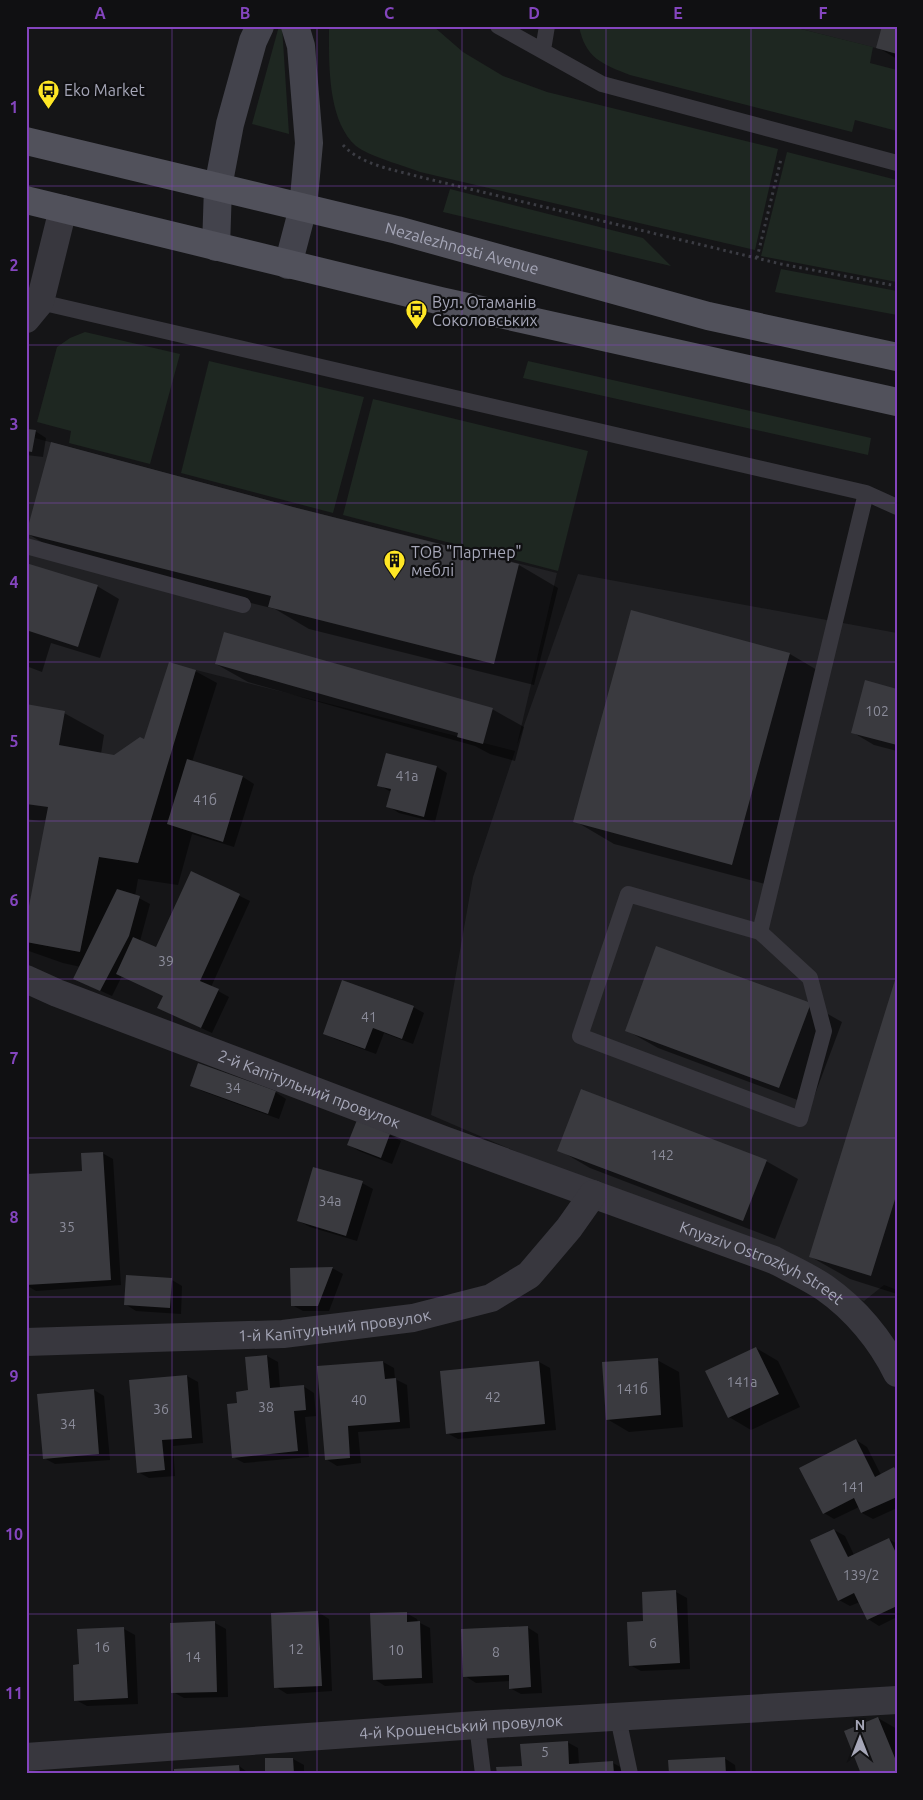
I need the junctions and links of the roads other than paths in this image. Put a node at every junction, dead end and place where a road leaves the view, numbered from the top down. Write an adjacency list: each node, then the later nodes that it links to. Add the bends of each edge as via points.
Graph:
1 (260, 26): 8 (street, via 230,124)
2 (296, 26): 10 (street, via 301,46 309,143)
3 (498, 26): 5 (lane)
4 (547, 26): 5 (lane)
5 (543, 50): 7 (lane, via 602,84)
6 (26, 140): 8 (main road, Nezalezhnosti Avenue)
7 (897, 163)
8 (218, 187): 10 (main road, Nezalezhnosti Avenue); 12 (street)
9 (26, 200): 11 (main road)
10 (303, 208): 13 (street); 15 (main road, Nezalezhnosti Avenue, via 397,230 708,316)
11 (63, 209): 12 (main road); 14 (street)
12 (216, 247): 13 (main road)
13 (288, 265): 16 (main road)
14 (33, 310): 17 (lane)
15 (897, 357)
16 (897, 402)
17 (866, 493): 18 (lane); 21 (lane)
18 (897, 507)
19 (26, 546): 20 (lane)
20 (243, 605)
21 (760, 932): 21 (lane, via 628,894 580,1036 800,1119 824,1031 810,978)
22 (26, 979): 23 (street, 2-й Капітульний провулок, via 66,997)
23 (593, 1194): 24 (street, 1-й Капітульний провулок, via 530,1275 491,1298 413,1318 283,1334); 25 (street, Knyaziv Ostrozkyh Street, via 774,1260 825,1288 852,1310)
24 (26, 1342)
25 (897, 1373)
26 (897, 1700): 27 (street, 4-й Крошенський провулок)
27 (618, 1718): 28 (street, 4-й Крошенський провулок); 31 (lane)
28 (478, 1725): 29 (street, 4-й Крошенський провулок); 30 (lane)
29 (26, 1758)
30 (482, 1774)
31 (630, 1774)

